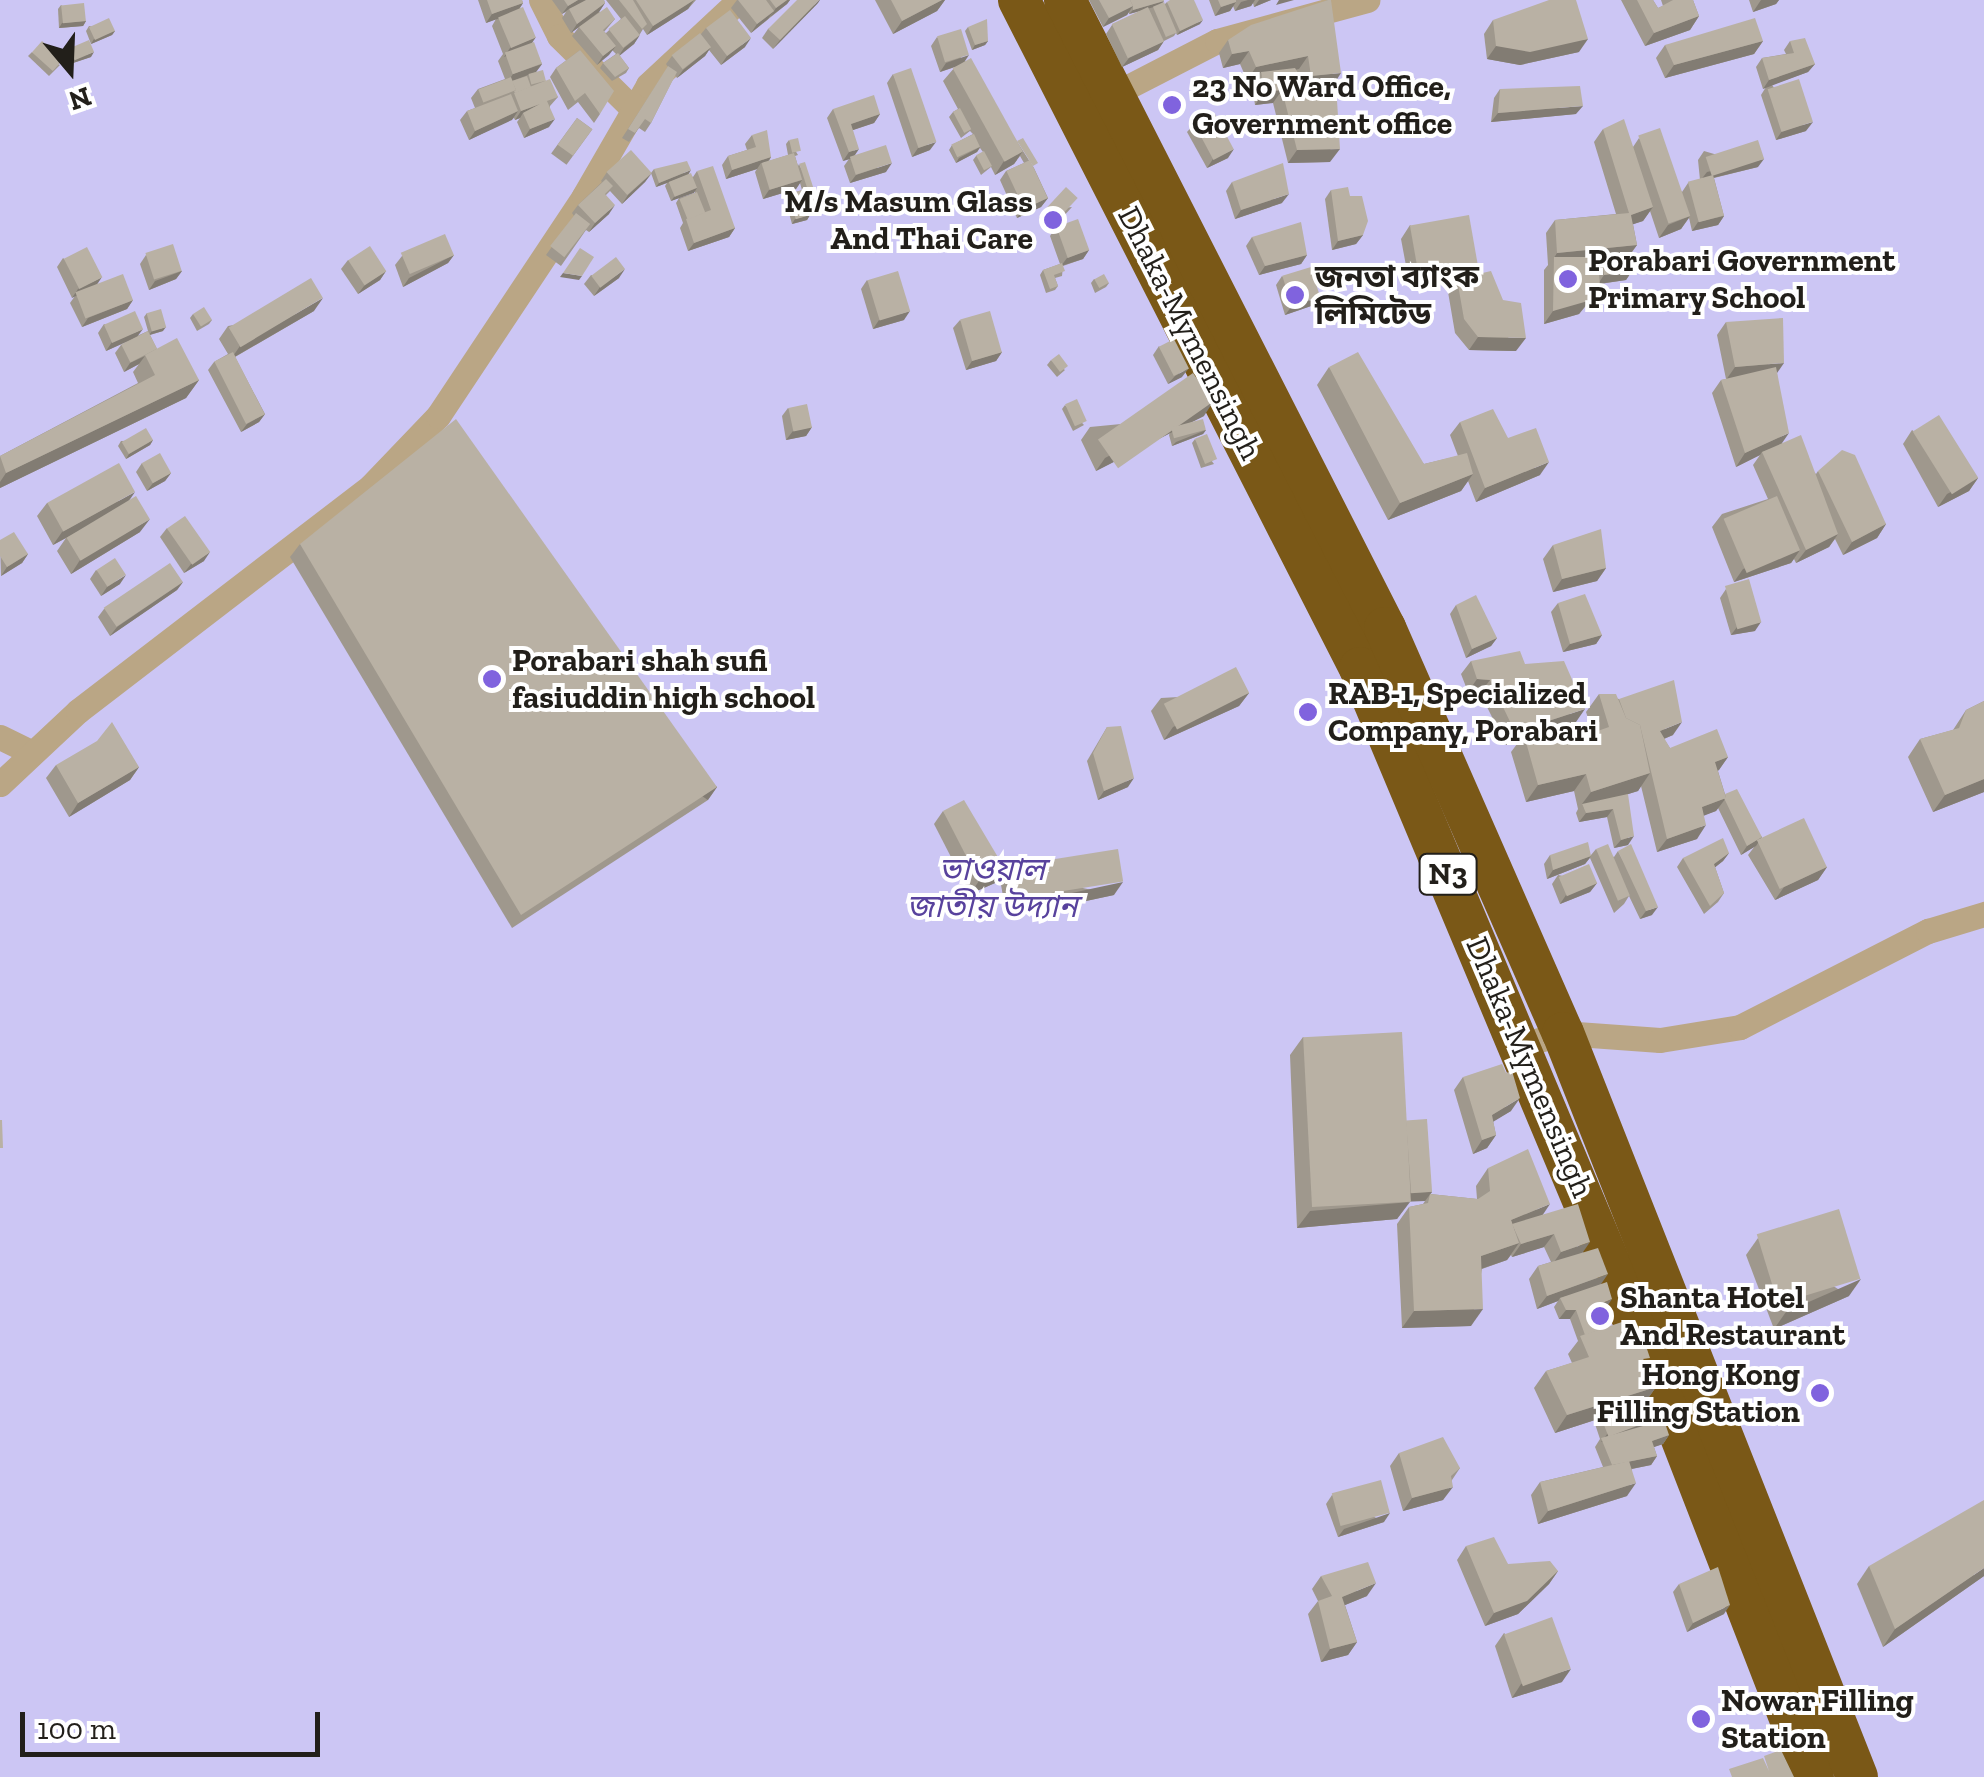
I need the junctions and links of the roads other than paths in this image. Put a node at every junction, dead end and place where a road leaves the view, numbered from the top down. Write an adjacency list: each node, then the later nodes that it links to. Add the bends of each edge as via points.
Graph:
1 (541, 0): 7 (street, via 560,36)
2 (740, 0): 7 (street, via 664,65)
3 (1019, 0): 13 (highway, Dhaka-Mymensingh / N3, via 1360,668)
4 (1065, 0): 6 (highway, Dhaka-Mymensingh / N3)
5 (1367, 0): 6 (street, via 1217,41)
6 (1114, 94): 12 (highway, Dhaka-Mymensingh / N3, via 1386,628)
7 (634, 110): 9 (street, via 438,416 371,486)
8 (0, 737): 9 (street)
9 (31, 752): 10 (street)
10 (0, 784)
11 (1984, 914): 12 (street, via 1928,931 1824,990 1740,1027 1660,1040)
12 (1563, 1032): 13 (street); 15 (highway, Dhaka-Mymensingh / N3)
13 (1522, 1045): 14 (highway, Dhaka-Mymensingh / N3)
14 (1813, 1777)
15 (1857, 1777)

